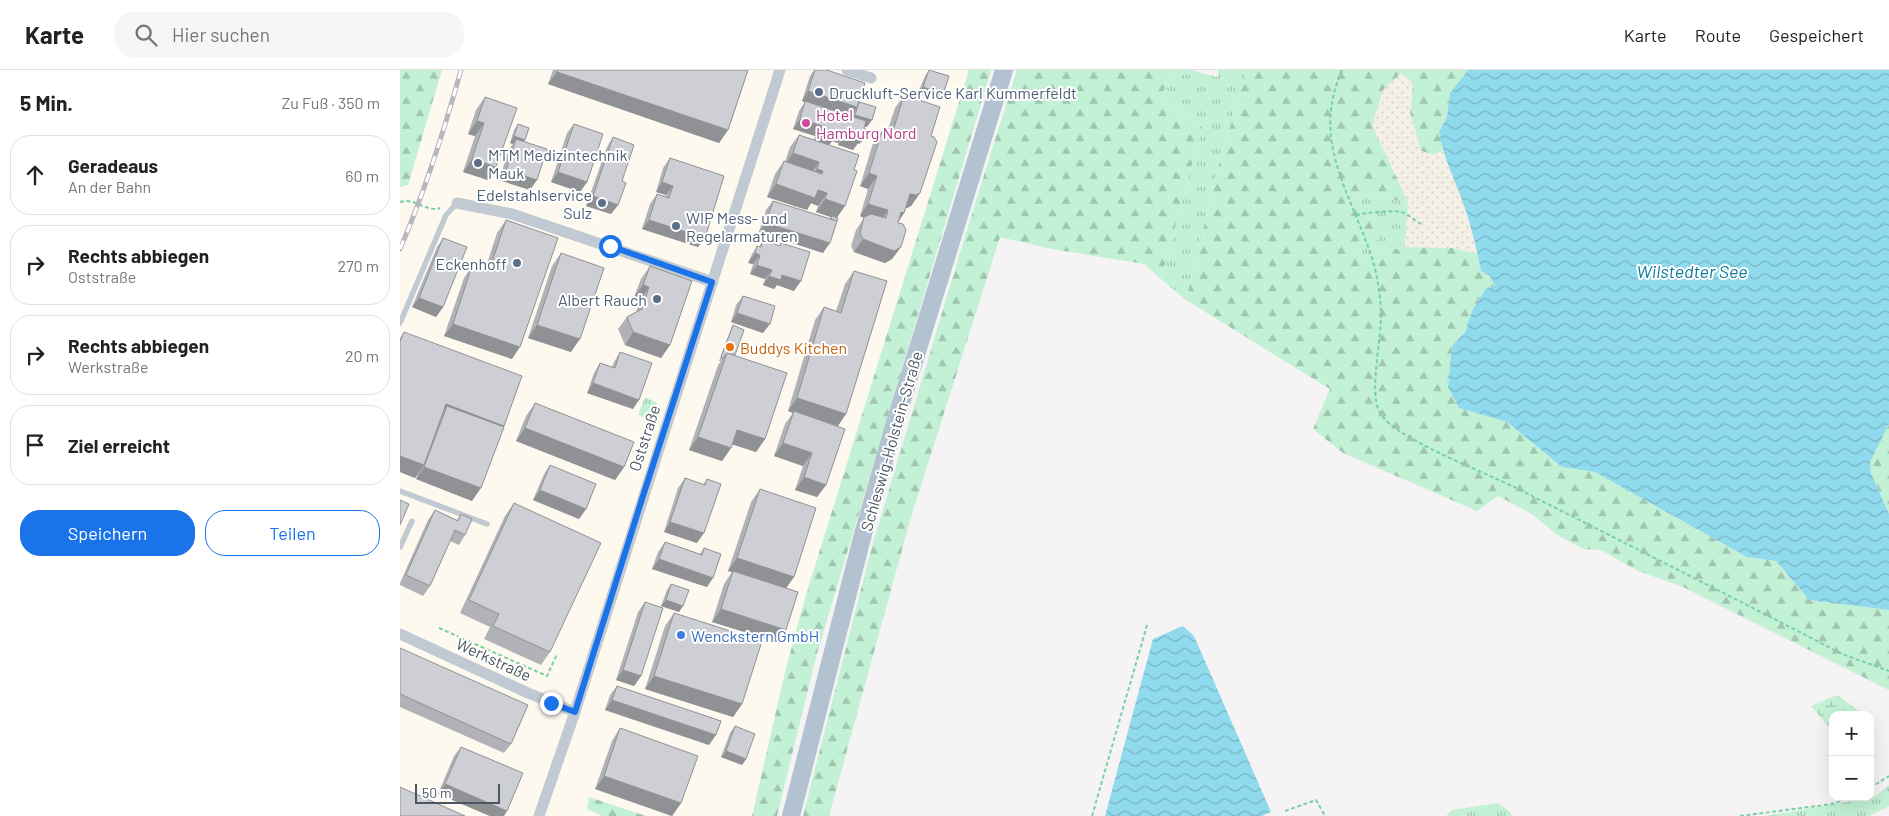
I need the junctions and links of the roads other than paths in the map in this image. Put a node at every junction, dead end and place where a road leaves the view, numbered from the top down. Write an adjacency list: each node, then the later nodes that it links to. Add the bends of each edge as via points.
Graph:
1 (780, 70): 6 (street, Oststraße)
2 (847, 70): 4 (street)
3 (1004, 70): 15 (main road, Schleswig-Holstein-Straße, via 863,534)
4 (872, 78)
5 (457, 203): 6 (street, via 512,214); 7 (lane, via 446,215)
6 (712, 282): 13 (street, Oststraße)
7 (400, 323)
8 (400, 491): 10 (lane)
9 (412, 521): 11 (lane)
10 (488, 524)
11 (400, 547)
12 (400, 634): 13 (street, Werkstraße)
13 (575, 712): 14 (street, Oststraße)
14 (539, 816)
15 (791, 816)

